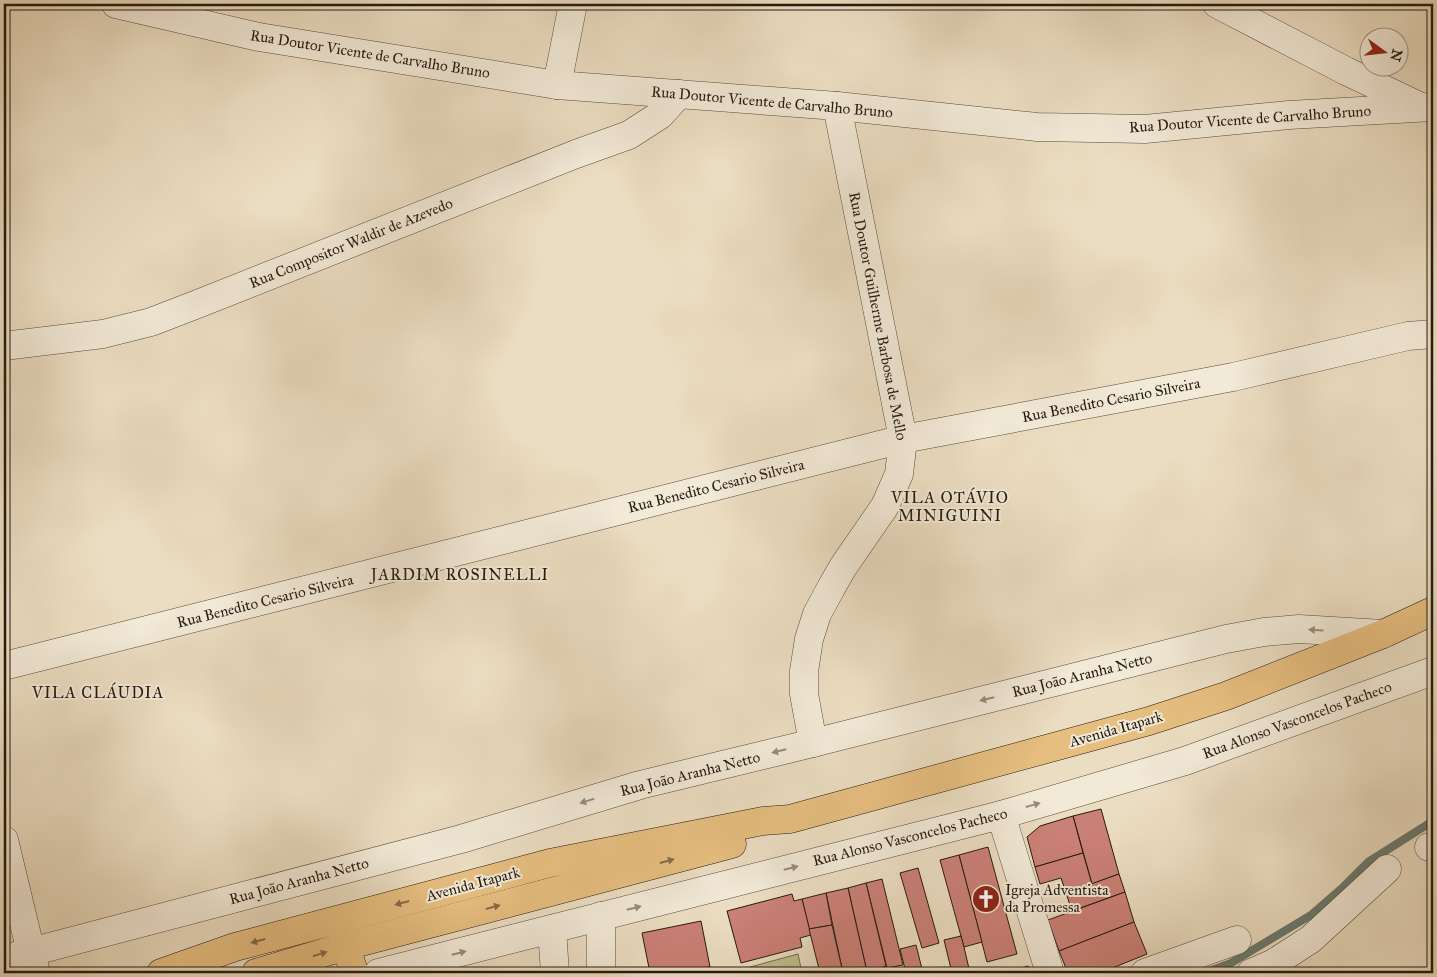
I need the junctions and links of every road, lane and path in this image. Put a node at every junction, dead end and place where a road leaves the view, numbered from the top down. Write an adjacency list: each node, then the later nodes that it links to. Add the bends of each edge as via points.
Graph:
1 (116, 4): 4 (street, Rua Doutor Vicente de Carvalho Bruno, via 259,37)
2 (573, 4): 4 (street)
3 (1217, 4): 7 (street, via 1346,71)
4 (557, 85): 5 (street, Rua Doutor Vicente de Carvalho Bruno)
5 (679, 94): 6 (street, Rua Doutor Vicente de Carvalho Bruno); 9 (street, Rua Compositor Waldir de Azevedo, via 660,115 629,135 151,322 103,334)
6 (837, 106): 7 (street, Rua Doutor Vicente de Carvalho Bruno, via 1037,127 1145,129 1289,115); 10 (street, Rua Doutor Guilherme Barbosa de Mello)
7 (1428, 107)
8 (1433, 334): 10 (street, Rua Benedito Cesario Silveira, via 1408,336 1233,377)
9 (4, 346)
10 (903, 439): 13 (street, Rua Benedito Cesario Silveira); 15 (street, Rua Doutor Guilherme Barbosa de Mello, via 899,474 885,506 843,567 818,614 809,639 804,694)
11 (1433, 611): 12 (main road, Avenida Itapark)
12 (1382, 634): 15 (street, Rua João Aranha Netto, one-way to 15, via 1299,629 1226,639); 17 (main road, Avenida Itapark, via 1226,696)
13 (4, 666)
14 (1433, 671): 16 (street, Rua Alonso Vasconcelos Pacheco, one-way to 14, via 1185,761)
15 (813, 743): 26 (street, Rua João Aranha Netto, one-way to 26, via 640,785)
16 (1000, 815): 20 (street, Rua Alonso Vasconcelos Pacheco, one-way to 16); 33 (street)
17 (790, 819): 21 (main road, Avenida Itapark, one-way to 21, via 763,820 550,863); 24 (main road, Avenida Itapark, one-way to 17, via 767,834)
18 (4, 840): 26 (street)
19 (1387, 869): 35 (street, via 1310,938 1274,963)
20 (601, 916): 22 (street, Rua Alonso Vasconcelos Pacheco); 32 (street)
21 (339, 920): 24 (main road); 27 (main road, Avenida Itapark, one-way to 27, via 235,947)
22 (552, 929): 30 (street, Rua Alonso Vasconcelos Pacheco, one-way to 22); 31 (street)
23 (1237, 940): 34 (street)
24 (346, 946): 28 (main road, Avenida Itapark, one-way to 24); 29 (main road)
25 (4, 959): 26 (street, Rua João Aranha Netto)
26 (33, 962)
27 (161, 973)
28 (256, 973)
29 (354, 973)
30 (378, 973)
31 (555, 973)
32 (601, 973)
33 (1050, 973)
34 (1145, 973)
35 (1251, 973)

